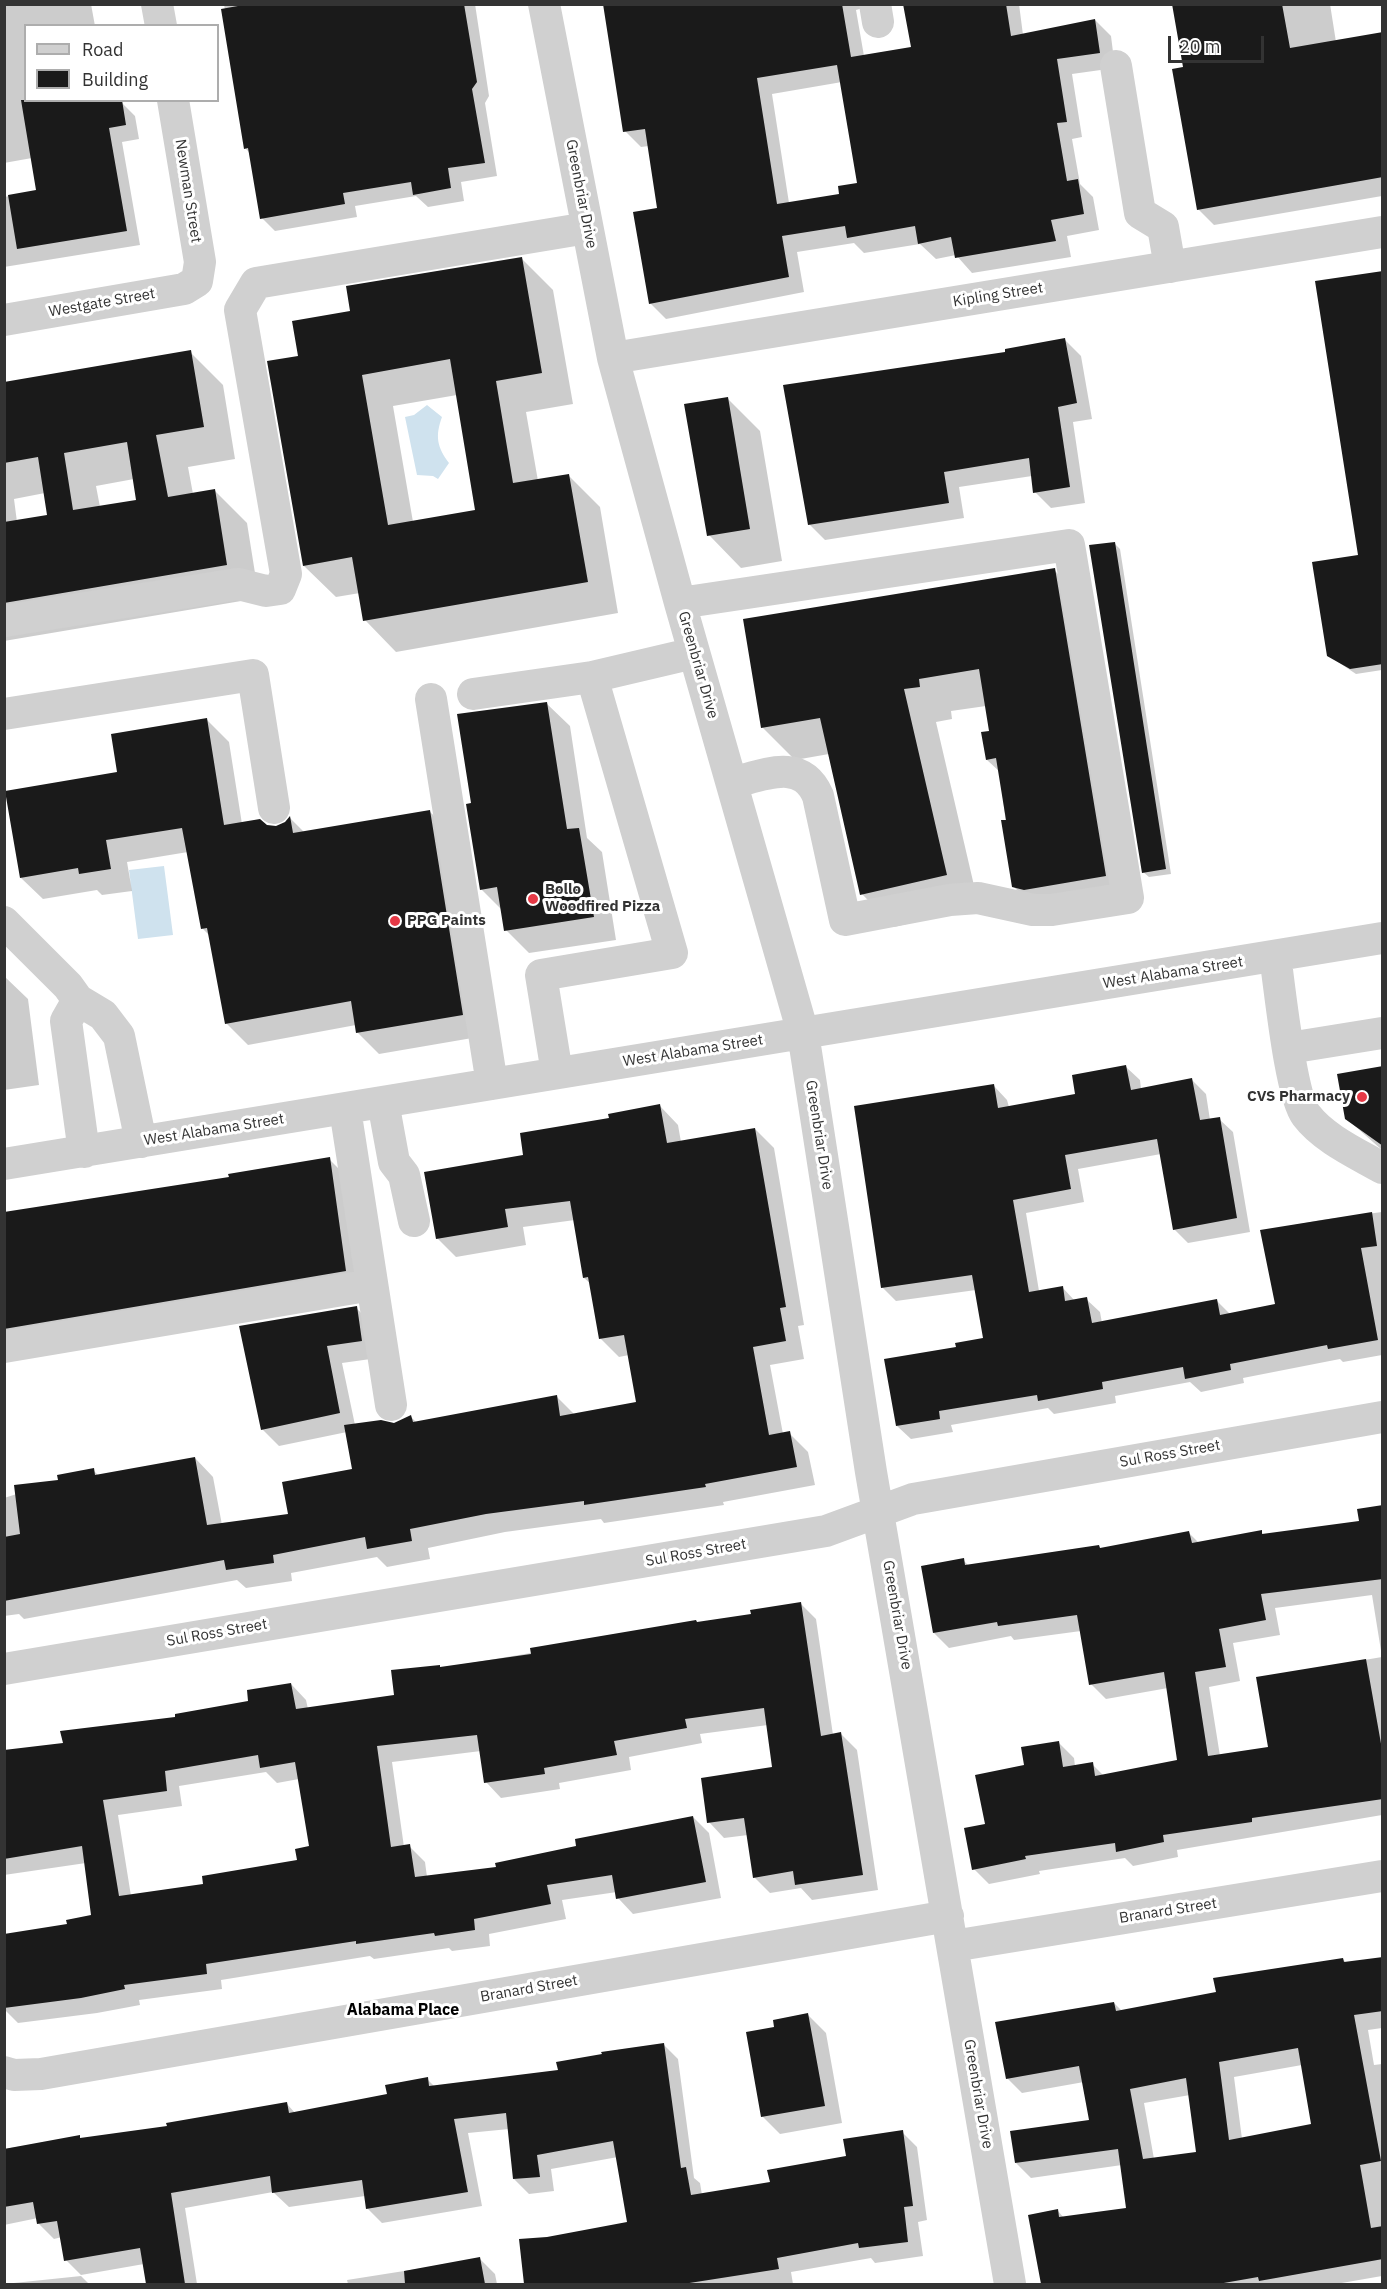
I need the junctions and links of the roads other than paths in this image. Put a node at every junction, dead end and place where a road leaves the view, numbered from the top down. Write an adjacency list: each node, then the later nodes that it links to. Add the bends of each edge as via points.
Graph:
1 (157, 4): 3 (street)
2 (544, 4): 6 (street, Greenbriar Drive)
3 (160, 24)
4 (1116, 66): 8 (street, via 1140,213 1163,227)
5 (173, 102): 9 (street, Newman Street, via 200,262)
6 (587, 228): 11 (street, Greenbriar Drive); 13 (street, via 256,283 240,310 286,574 280,589 266,591 238,584)
7 (1383, 232): 8 (street, Kipling Street)
8 (1170, 267): 11 (street, Kipling Street)
9 (197, 281): 10 (street, Westgate Street, via 184,290)
10 (4, 320)
11 (614, 358): 12 (street, Greenbriar Drive)
12 (680, 603): 14 (street, Greenbriar Drive); 19 (street, via 1069,545 1128,898 1052,910 1033,910 978,898 950,900 845,920 812,782 801,774 778,772)
13 (4, 621)
14 (694, 653): 15 (street); 19 (street, Greenbriar Drive)
15 (592, 677): 16 (street); 28 (street, via 672,953 540,975)
16 (474, 694)
17 (431, 699): 29 (street)
18 (4, 714): 20 (street, via 253,675)
19 (732, 783): 25 (street, Greenbriar Drive)
20 (274, 808)
21 (4, 922): 24 (street)
22 (1383, 938): 23 (street, West Alabama Street)
23 (1275, 956): 25 (street, West Alabama Street); 27 (street)
24 (78, 1000): 32 (street, via 103,1015 119,1036); 33 (street, via 66,1021)
25 (804, 1033): 28 (street, West Alabama Street); 41 (street, Greenbriar Drive)
26 (1383, 1033): 27 (street)
27 (1289, 1048): 35 (street, via 1296,1090 1305,1114 1324,1132)
28 (557, 1073): 29 (street, West Alabama Street)
29 (492, 1084): 30 (street, West Alabama Street)
30 (383, 1102): 31 (street, West Alabama Street); 36 (street, via 394,1162 404,1175)
31 (345, 1109): 32 (street, West Alabama Street); 37 (street)
32 (141, 1142): 33 (street, West Alabama Street)
33 (84, 1152): 34 (street, West Alabama Street)
34 (4, 1164)
35 (1383, 1168)
36 (414, 1221)
37 (372, 1285): 38 (street); 39 (street)
38 (4, 1347)
39 (391, 1405)
40 (1383, 1418): 41 (street, Sul Ross Street, via 914,1498)
41 (880, 1513): 42 (street, Sul Ross Street, via 826,1531); 44 (street, Greenbriar Drive)
42 (4, 1669)
43 (1383, 1876): 44 (street, Branard Street)
44 (950, 1931): 45 (street, Branard Street, via 41,2074); 46 (street, Greenbriar Drive)
45 (4, 2072)
46 (1010, 2284)

